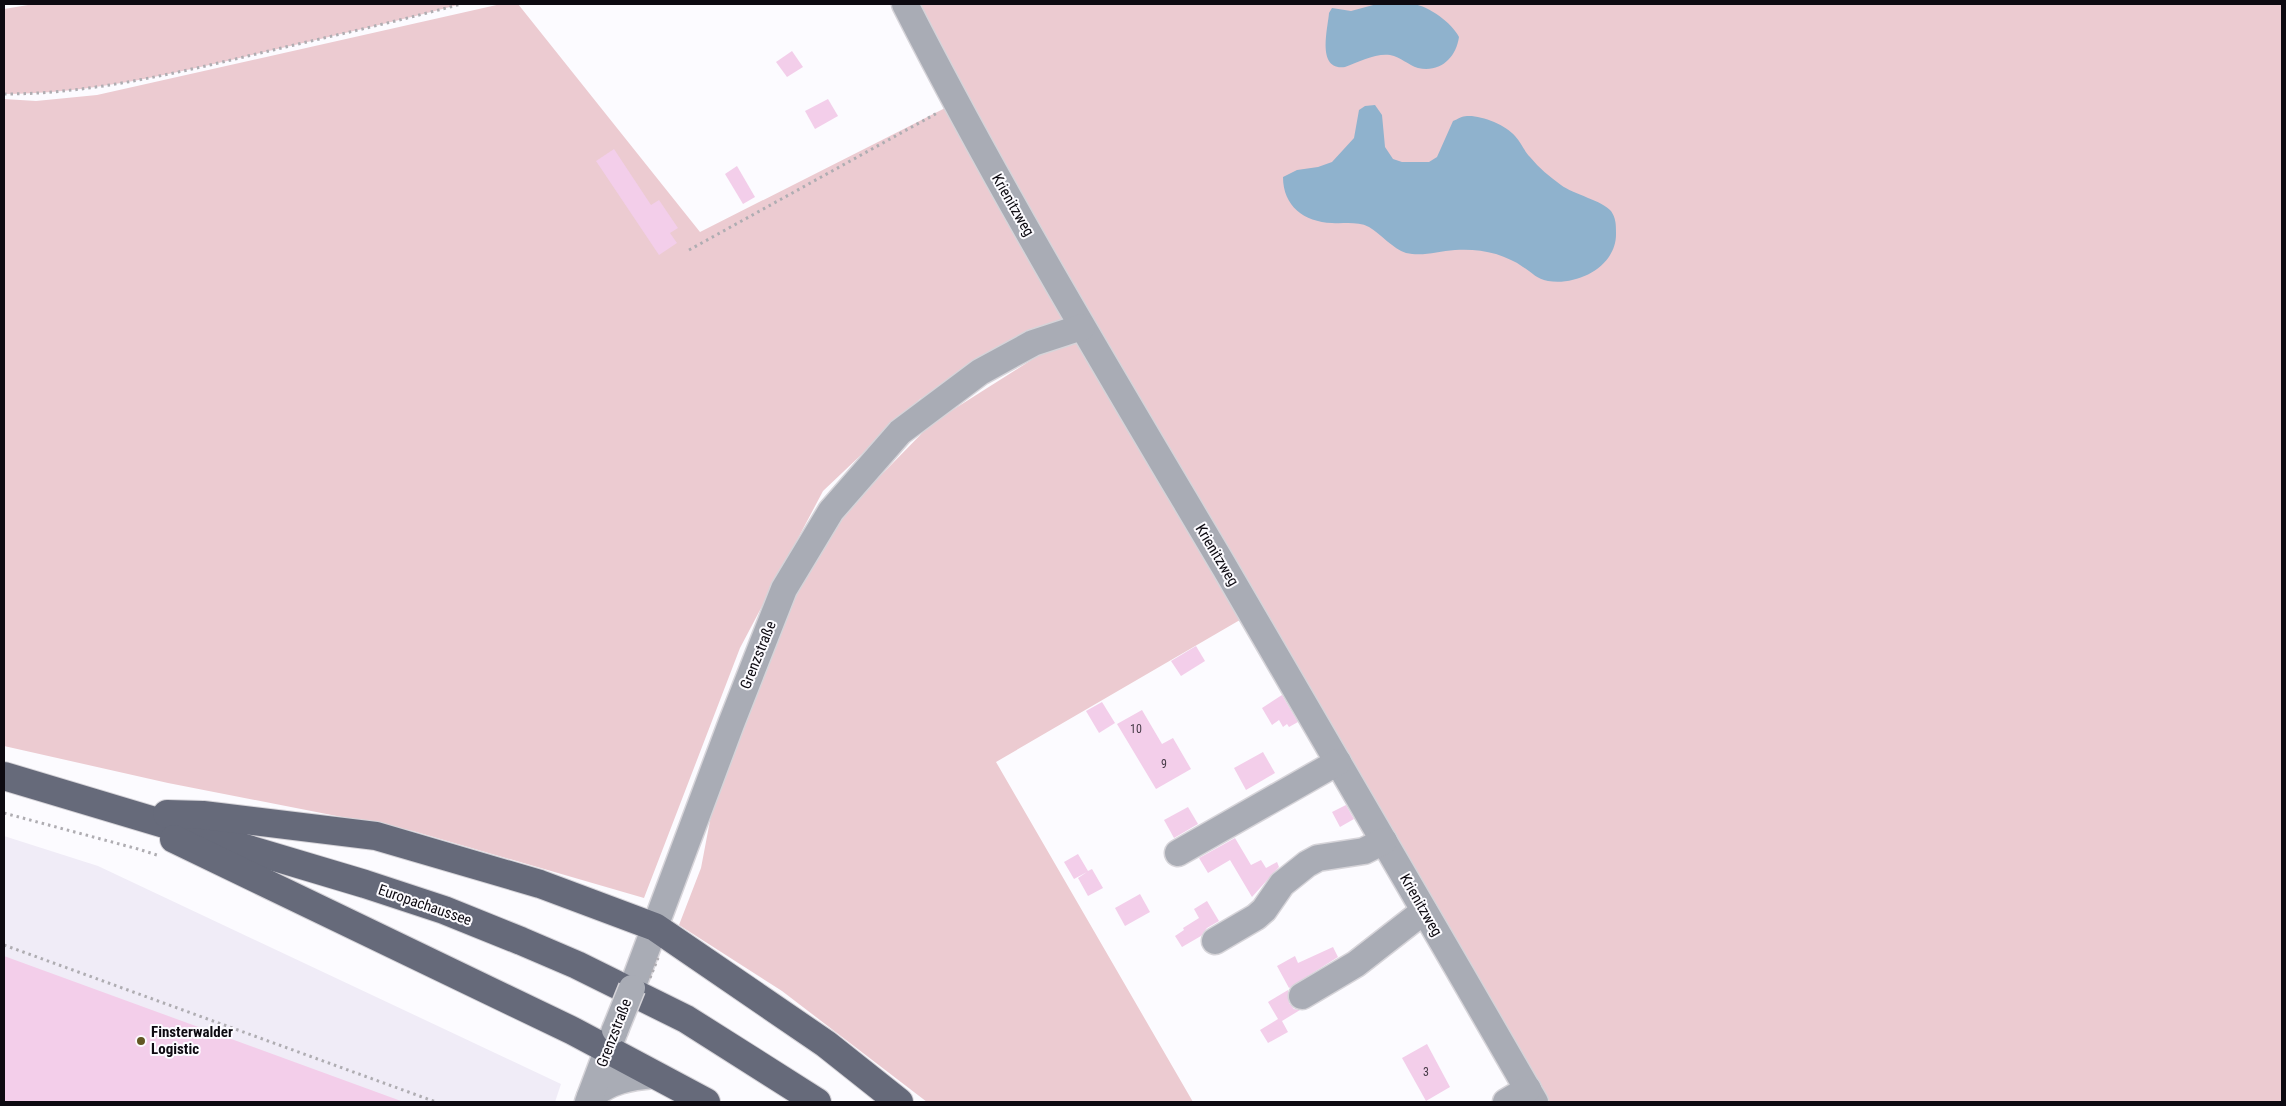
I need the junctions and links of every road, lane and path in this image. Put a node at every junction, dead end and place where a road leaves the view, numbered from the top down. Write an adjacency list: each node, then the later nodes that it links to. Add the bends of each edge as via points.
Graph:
1 (461, 4): 3 (path, via 222,62 124,82 42,94)
2 (905, 4): 4 (street, Krienitzweg)
3 (4, 94)
4 (955, 103): 5 (path); 6 (street, Krienitzweg)
5 (690, 250)
6 (1082, 327): 7 (street, Krienitzweg); 13 (street, Grenzstraße, via 1033,343 980,372 900,432 831,511 784,589)
7 (1338, 762): 10 (street, Krienitzweg); 11 (street)
8 (4, 776): 9 (main road, Europachaussee)
9 (126, 812): 13 (main road, via 203,815 376,836 540,884); 17 (main road, via 198,852); 23 (main road, Europachaussee, via 365,884 444,910 522,941 686,1019)
10 (1384, 841): 12 (street, Krienitzweg); 14 (street, via 1364,851 1312,861 1282,884 1256,917)
11 (1178, 854)
12 (1424, 911): 16 (street, via 1356,964); 19 (street, Krienitzweg)
13 (650, 939): 17 (street, Grenzstraße, bridge); 24 (main road, via 826,1044)
14 (1215, 941)
15 (4, 945): 21 (path)
16 (1302, 996)
17 (612, 1040): 18 (main road); 20 (street, Grenzstraße)
18 (654, 1075): 20 (street, via 614,1081); 22 (main road)
19 (1531, 1096): 25 (street)
20 (589, 1099)
21 (436, 1102)
22 (706, 1102)
23 (817, 1102)
24 (899, 1102)
25 (1506, 1102)

